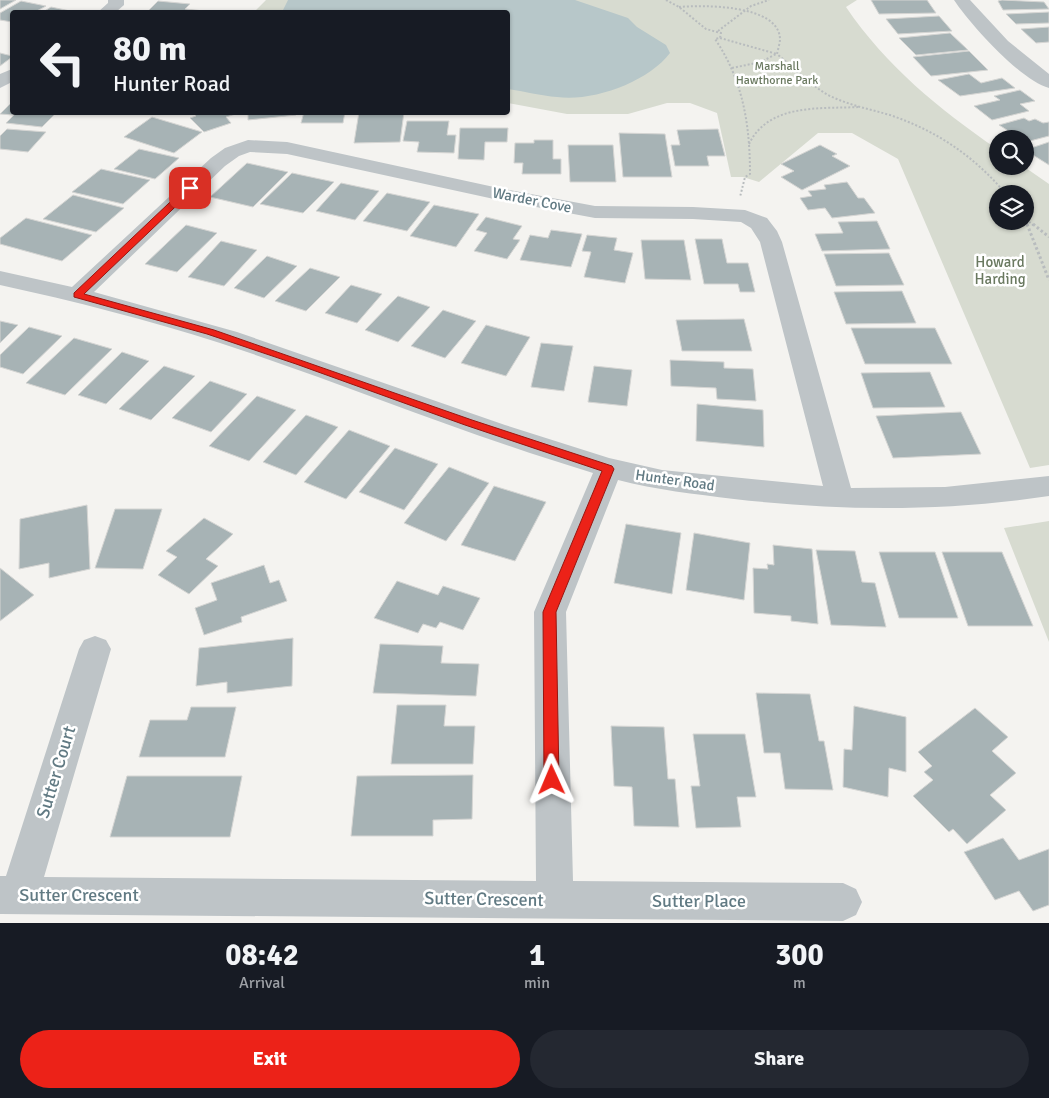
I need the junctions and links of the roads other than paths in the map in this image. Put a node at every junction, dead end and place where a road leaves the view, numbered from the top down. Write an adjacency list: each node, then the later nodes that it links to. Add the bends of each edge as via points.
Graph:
1 (116, 0): 3 (street, via 116,5)
2 (962, 0): 4 (street, via 1001,44)
3 (109, 10)
4 (1049, 82)
5 (0, 278): 6 (street, Hunter Road)
6 (77, 295): 7 (street, Hunter Road, via 211,332); 9 (street, Warder Cove, via 218,162 248,146 287,148 494,194 595,212 745,216 759,223 771,242)
7 (608, 469): 9 (street, Hunter Road, via 662,480); 12 (street, Sutter Crescent, via 550,612)
8 (1049, 486): 9 (street, Hunter Road, via 1012,493)
9 (840, 498)
10 (95, 649): 11 (street, Sutter Court, via 33,847)
11 (10, 895): 12 (street, Sutter Crescent)
12 (555, 900): 13 (street, Sutter Place)
13 (842, 902)

